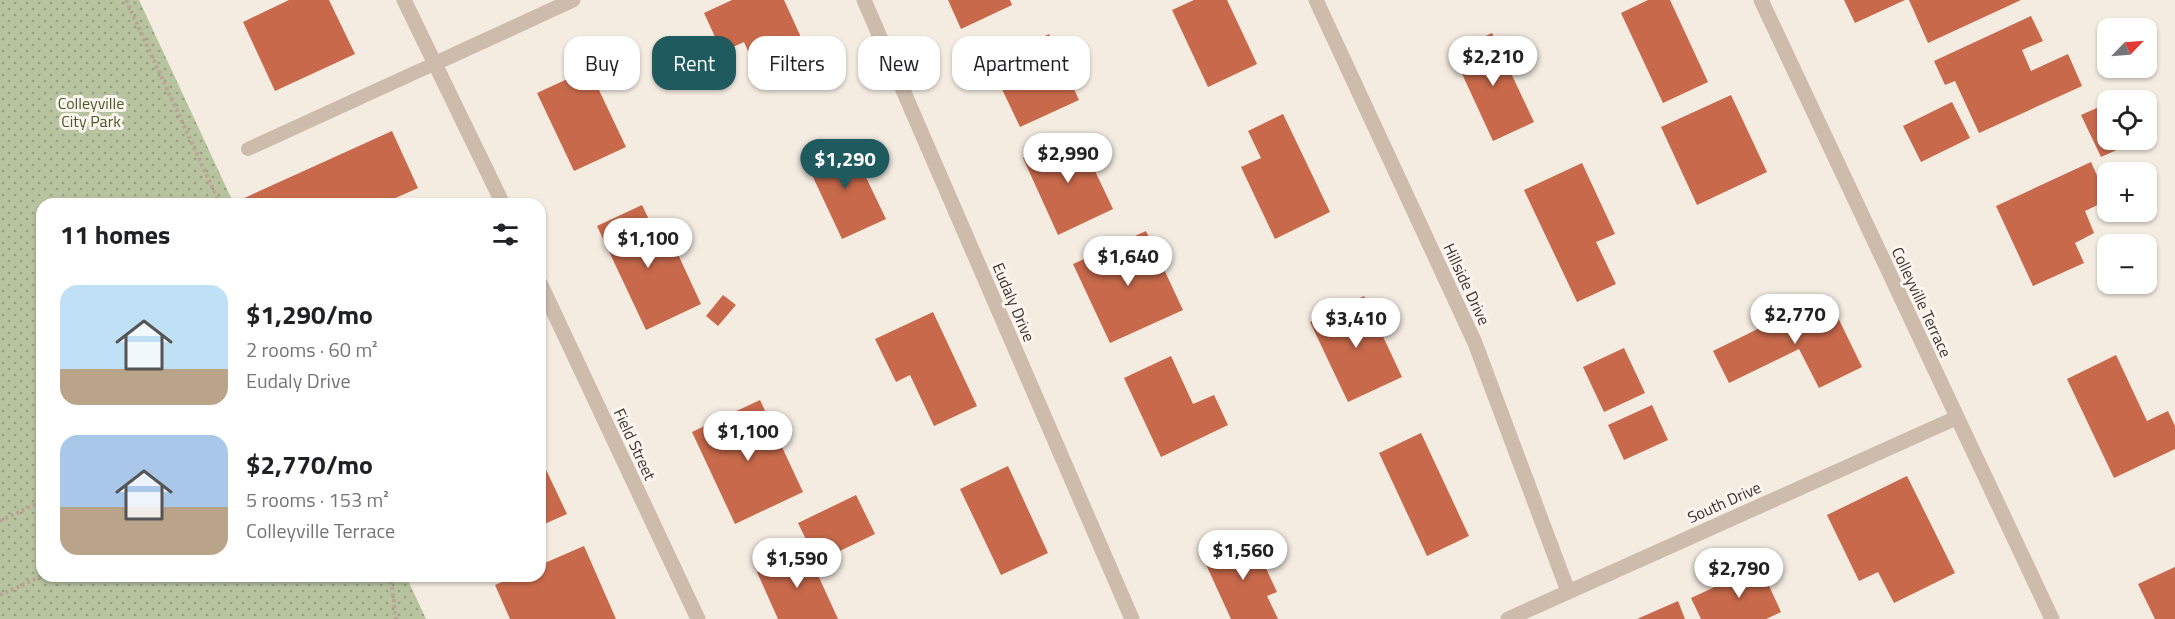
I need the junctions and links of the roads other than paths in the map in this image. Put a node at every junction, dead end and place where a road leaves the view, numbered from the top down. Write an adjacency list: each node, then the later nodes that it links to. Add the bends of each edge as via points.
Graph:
1 (404, 0): 6 (street)
2 (573, 0): 6 (street)
3 (864, 0): 13 (street, Eudaly Drive)
4 (1316, 0): 11 (street, Hillside Drive, via 1475,343)
5 (1761, 0): 10 (street, Colleyville Terrace)
6 (436, 63): 7 (lane); 8 (street)
7 (249, 149)
8 (499, 198)
9 (546, 297): 12 (street, Field Street)
10 (1956, 418): 11 (street, South Drive); 15 (street, Colleyville Terrace)
11 (1568, 591): 14 (street, South Drive)
12 (698, 619)
13 (1132, 619)
14 (1508, 619)
15 (2052, 619)

